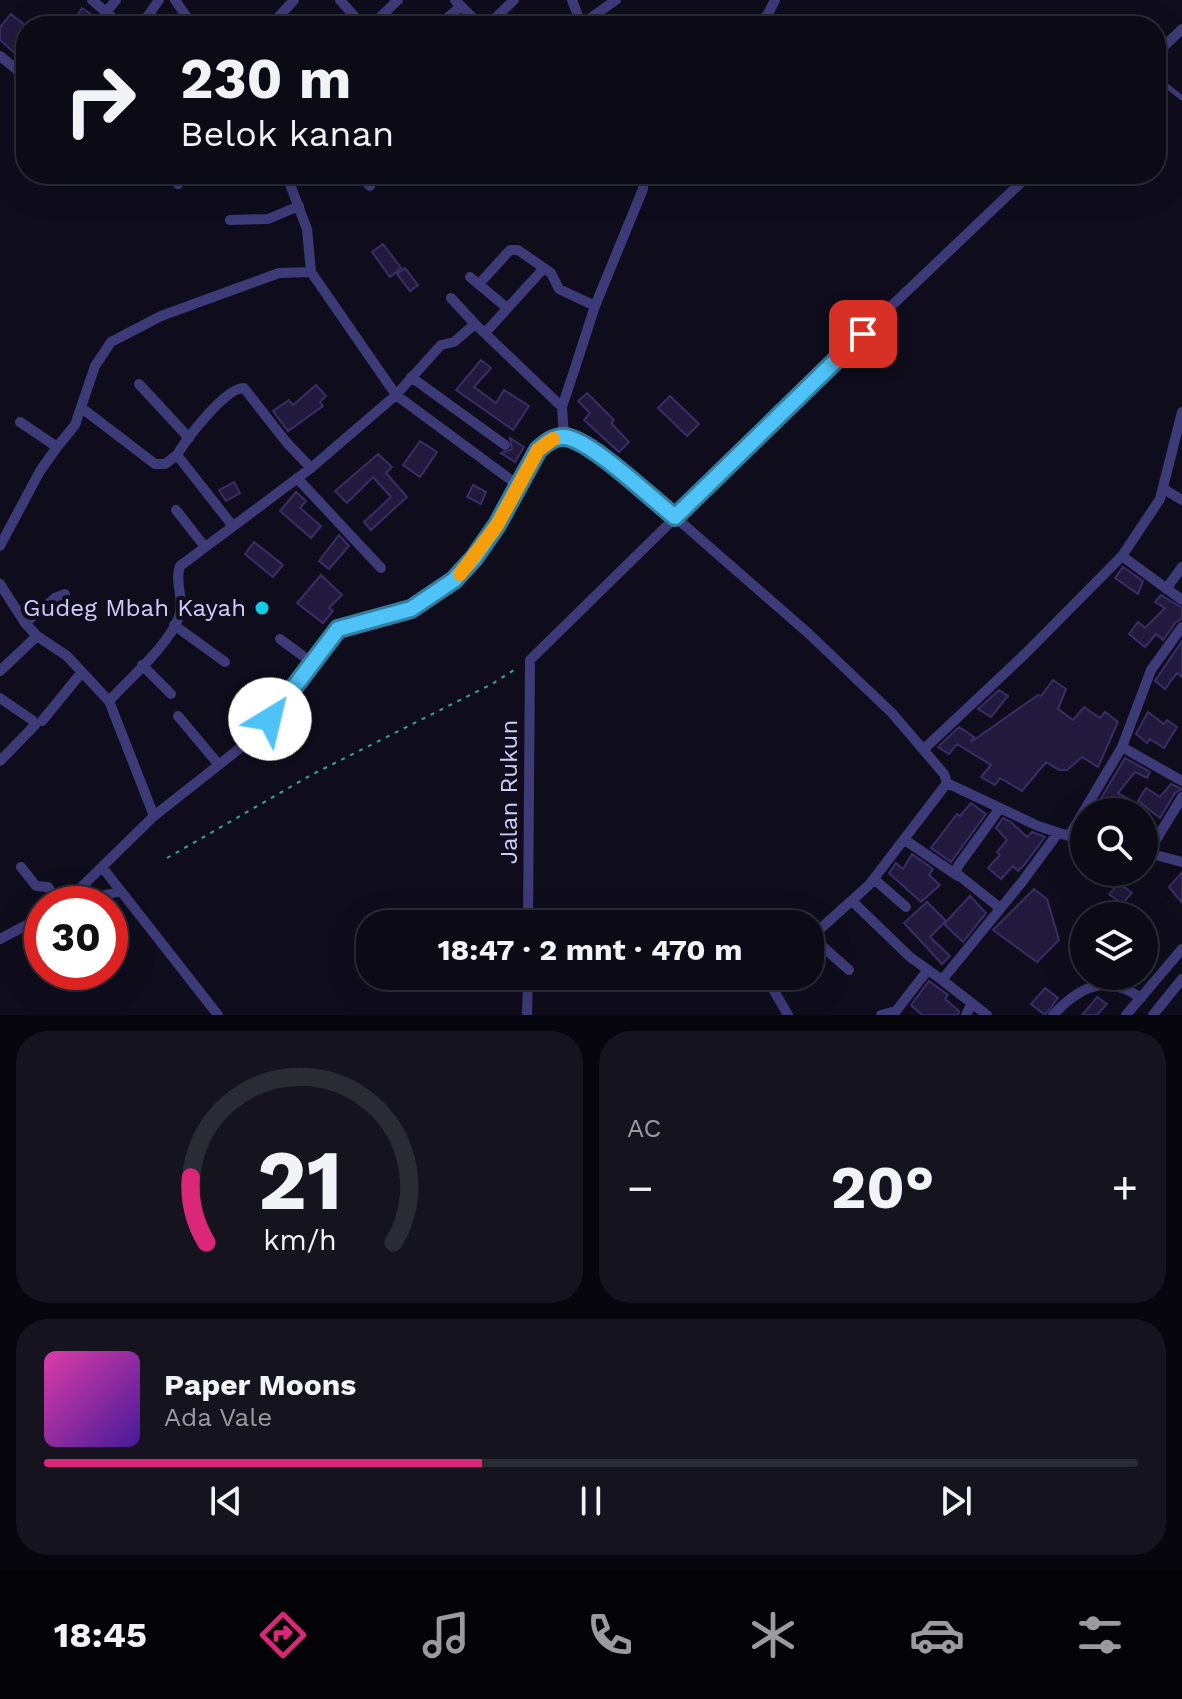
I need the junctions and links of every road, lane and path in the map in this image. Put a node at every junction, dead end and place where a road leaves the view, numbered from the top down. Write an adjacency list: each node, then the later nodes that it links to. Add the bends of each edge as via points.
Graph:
1 (92, 0): 7 (street)
2 (116, 0): 7 (street)
3 (294, 0): 9 (street)
4 (398, 0): 10 (street)
5 (514, 0): 11 (street)
6 (616, 0): 12 (street)
7 (106, 12): 8 (street)
8 (111, 16)
9 (279, 16)
10 (381, 16)
11 (496, 16)
12 (594, 16)
13 (1182, 29): 14 (street)
14 (1166, 44)
15 (0, 56): 16 (street)
16 (16, 69)
17 (290, 184): 20 (street)
18 (644, 184): 25 (street)
19 (1020, 184): 48 (street)
20 (299, 206): 21 (street, via 268,219); 23 (street)
21 (230, 220)
22 (544, 268): 25 (street, via 556,277 559,289); 26 (street); 26 (street, via 513,249 475,281)
23 (311, 272): 31 (street); 33 (street, via 279,273 161,316 111,342 95,366)
24 (451, 298): 27 (street)
25 (595, 306): 32 (street)
26 (507, 308): 28 (street)
27 (475, 324): 28 (street); 29 (street, via 454,342 441,345)
28 (485, 333): 32 (street)
29 (411, 377): 31 (street); 38 (street)
30 (139, 384): 37 (street)
31 (396, 395): 42 (street); 44 (street)
32 (562, 407): 36 (street)
33 (83, 409): 39 (street); 41 (street, via 155,464)
34 (1182, 412): 40 (street)
35 (20, 422): 39 (street)
36 (564, 437): 44 (street, via 538,450); 48 (street, via 584,444)
37 (189, 438): 41 (street); 42 (street, via 232,391 244,388)
38 (505, 445)
39 (57, 447): 50 (street)
40 (1178, 451): 45 (street)
41 (177, 455): 49 (street)
42 (311, 468): 43 (street)
43 (297, 478): 49 (street); 54 (street)
44 (519, 486): 66 (street, via 485,544 454,580 411,609 338,629)
45 (1164, 489): 46 (street); 52 (street)
46 (1182, 500)
47 (176, 510): 51 (street)
48 (675, 517): 64 (street); 76 (street, via 808,633)
49 (232, 525): 51 (street)
50 (0, 546)
51 (205, 547): 60 (street, via 180,566 182,602)
52 (1122, 556): 56 (street); 76 (street)
53 (1182, 567): 56 (street)
54 (381, 568)
55 (0, 584): 59 (street)
56 (1166, 589): 58 (street)
57 (65, 594): 59 (street)
58 (1182, 600)
59 (25, 623): 62 (street)
60 (174, 625): 65 (street); 67 (street)
61 (1182, 627): 75 (street, via 1151,670)
62 (37, 636): 68 (street); 69 (street)
63 (280, 639): 66 (street)
64 (530, 660): 89 (path); 102 (street, Jalan Rukun)
65 (225, 662)
66 (311, 662): 78 (street, via 270,719)
67 (142, 665): 70 (street); 72 (street)
68 (0, 671)
69 (82, 672): 72 (street); 74 (street)
70 (171, 694)
71 (0, 698): 77 (street, via 35,725)
72 (109, 701): 83 (street)
73 (178, 716): 78 (street)
74 (42, 721)
75 (1122, 747): 79 (street); 85 (street)
76 (924, 749): 80 (street)
77 (0, 761)
78 (219, 765): 83 (street)
79 (1182, 781)
80 (947, 783): 82 (street); 87 (street)
81 (1182, 797): 84 (street)
82 (1000, 808): 85 (street); 93 (street, via 958,866)
83 (154, 816): 92 (street)
84 (1158, 834)
85 (1064, 835): 86 (street); 101 (street)
86 (1070, 837)
87 (905, 840): 93 (street); 94 (street)
88 (1158, 855): 90 (street)
89 (167, 858)
90 (1182, 862)
91 (21, 867): 95 (street)
92 (102, 867): 96 (street); 97 (street)
93 (958, 876): 101 (street)
94 (874, 879): 99 (street); 100 (street)
95 (36, 886)
96 (81, 886)
97 (116, 886)
98 (128, 901): 116 (street)
99 (852, 901): 104 (street); 109 (street)
100 (906, 907)
101 (1000, 908): 111 (street)
102 (528, 910)
103 (24, 926): 105 (street)
104 (824, 926)
105 (0, 939)
106 (824, 948): 108 (street)
107 (1180, 957): 114 (street)
108 (849, 970)
109 (927, 971): 111 (street); 119 (street, via 896,1011)
110 (1182, 979): 124 (street)
111 (942, 980): 115 (street)
112 (528, 990): 117 (street)
113 (774, 990): 118 (street)
114 (1141, 998): 122 (street, via 1121,987 1093,987 1077,992); 123 (street)
115 (972, 1003): 120 (street); 121 (street)
116 (218, 1015)
117 (527, 1015)
118 (788, 1015)
119 (881, 1015)
120 (966, 1015)
121 (987, 1015)
122 (1053, 1015)
123 (1126, 1015)
124 (1153, 1015)

